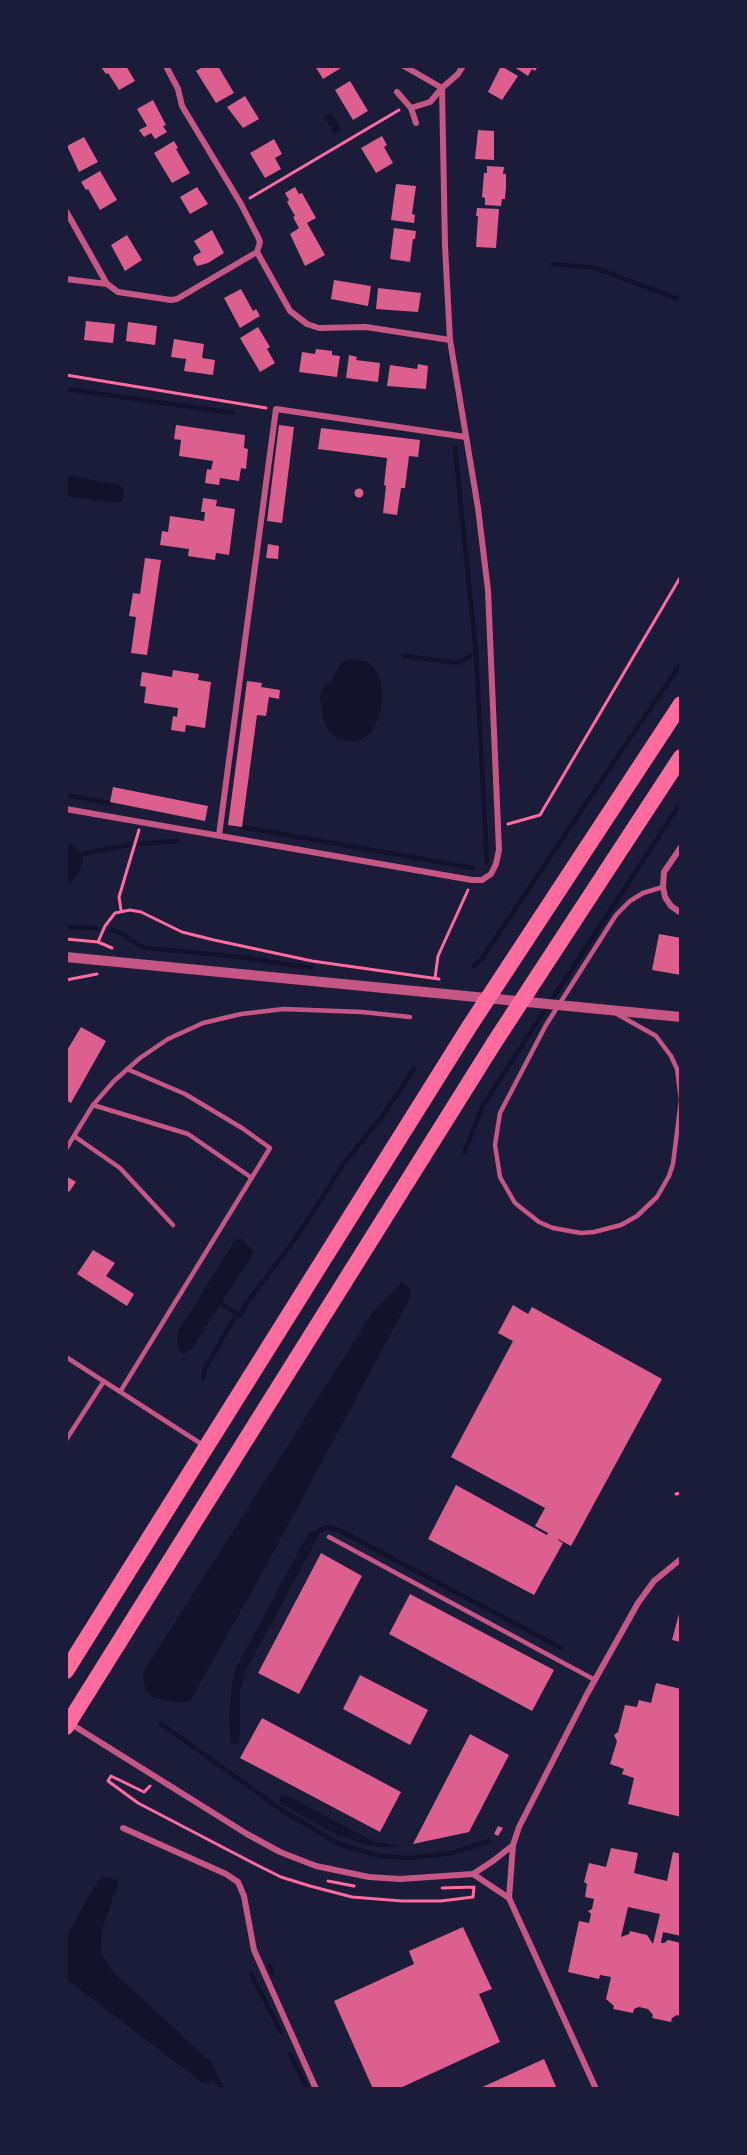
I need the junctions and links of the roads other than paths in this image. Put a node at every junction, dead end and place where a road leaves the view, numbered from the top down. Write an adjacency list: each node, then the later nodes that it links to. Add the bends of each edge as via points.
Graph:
1 (166, 66): 9 (street, via 182,106 260,242)
2 (404, 66): 4 (street)
3 (464, 66): 4 (street)
4 (442, 88): 6 (street, via 430,102); 12 (street)
5 (397, 92): 6 (street)
6 (409, 107): 7 (street)
7 (416, 123)
8 (66, 211): 11 (street)
9 (257, 252): 11 (street, via 177,299 118,292); 12 (street, via 290,311 307,324 332,329 366,327)
10 (66, 279): 11 (street)
11 (107, 284)
12 (450, 340): 13 (street)
13 (466, 436): 17 (street, via 276,409); 17 (street, via 488,590 499,850 491,874 482,880 472,880)
14 (681, 704): 35 (highway, via 469,1027)
15 (681, 757): 41 (highway, via 494,1043)
16 (66, 809): 17 (street)
17 (219, 835)
18 (681, 847): 19 (street, via 664,872)
19 (663, 887): 20 (street, via 671,906); 22 (lane, via 643,893 616,915 546,1025 500,1113 496,1162 507,1191 515,1203 539,1222 568,1232 606,1230 637,1216 657,1197 673,1164 681,1100 677,1069 656,1036)
20 (681, 913)
21 (67, 958): 22 (street)
22 (609, 1010): 24 (street)
23 (410, 1017): 25 (lane, via 284,1008 241,1014 203,1023 168,1039)
24 (681, 1017)
25 (127, 1070): 26 (lane); 29 (lane, via 185,1094 270,1148)
26 (93, 1105): 27 (lane); 29 (lane, via 188,1134)
27 (74, 1136): 28 (lane); 30 (lane, via 120,1168)
28 (66, 1149)
29 (252, 1178): 33 (lane)
30 (173, 1225)
31 (66, 1358): 32 (lane)
32 (104, 1381): 33 (lane); 34 (lane)
33 (120, 1392): 35 (lane)
34 (66, 1440)
35 (207, 1447): 38 (highway)
36 (329, 1537): 39 (lane)
37 (681, 1559): 39 (street, via 646,1590)
38 (66, 1671)
39 (595, 1680): 43 (street)
40 (66, 1721): 44 (street, via 247,1834 316,1866 400,1879)
41 (66, 1727)
42 (123, 1828): 46 (street, via 238,1882 254,1950)
43 (513, 1845): 44 (street); 45 (street)
44 (473, 1874): 45 (street)
45 (509, 1898): 47 (street)
46 (316, 2089)
47 (596, 2089)

